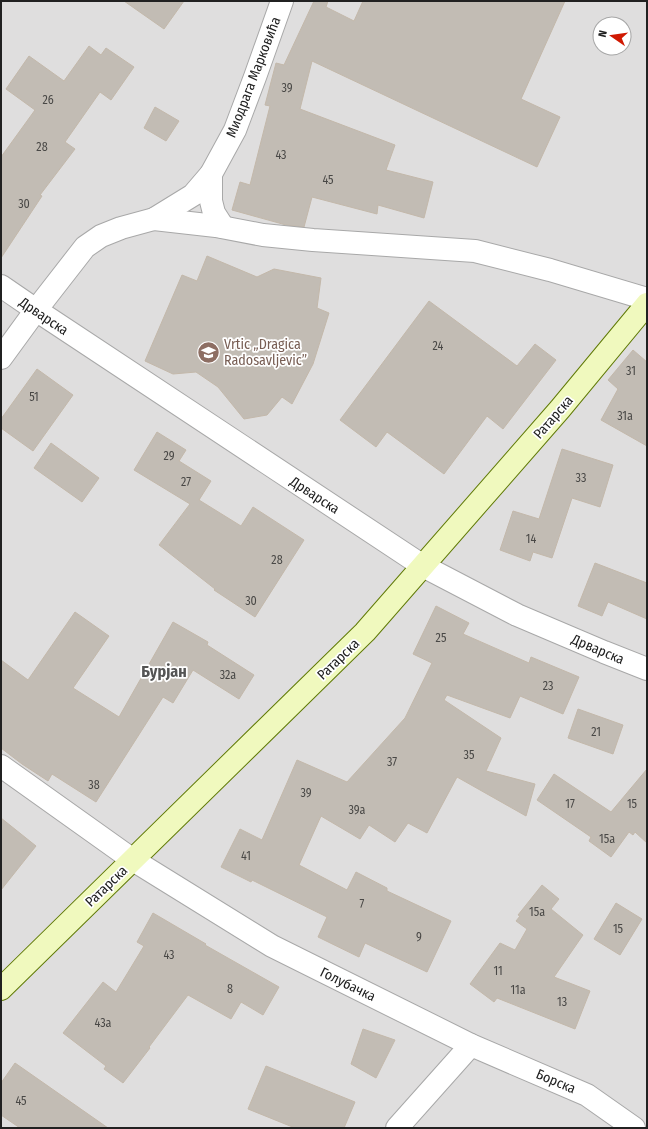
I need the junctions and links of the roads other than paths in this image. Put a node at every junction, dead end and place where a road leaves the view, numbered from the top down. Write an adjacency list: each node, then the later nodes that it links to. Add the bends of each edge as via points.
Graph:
1 (282, 1): 2 (street, Миодрага Марковића, via 235,130)
2 (211, 174): 3 (street, Миодрага Марковића, via 193,195); 4 (street, via 211,201 214,213)
3 (154, 219): 4 (street); 8 (street, Миодрага Марковића, via 101,236 85,247)
4 (223, 227): 6 (street, via 263,235 313,240 475,251)
5 (1, 286): 8 (street, Дрварска)
6 (647, 299)
7 (647, 304): 10 (street, Ратарска, via 560,409)
8 (36, 310): 9 (street, Миодрага Марковића); 10 (street, Дрварска)
9 (1, 358)
10 (423, 566): 11 (street, Дрварска, via 518,615); 13 (street, Ратарска, via 365,632)
11 (647, 669)
12 (1, 766): 13 (street, Голубачка)
13 (133, 860): 14 (street, Ратарска); 15 (street, Голубачка, via 272,946)
14 (1, 989)
15 (471, 1045): 16 (street); 17 (street, Борска, via 587,1095)
16 (397, 1128)
17 (634, 1128)

